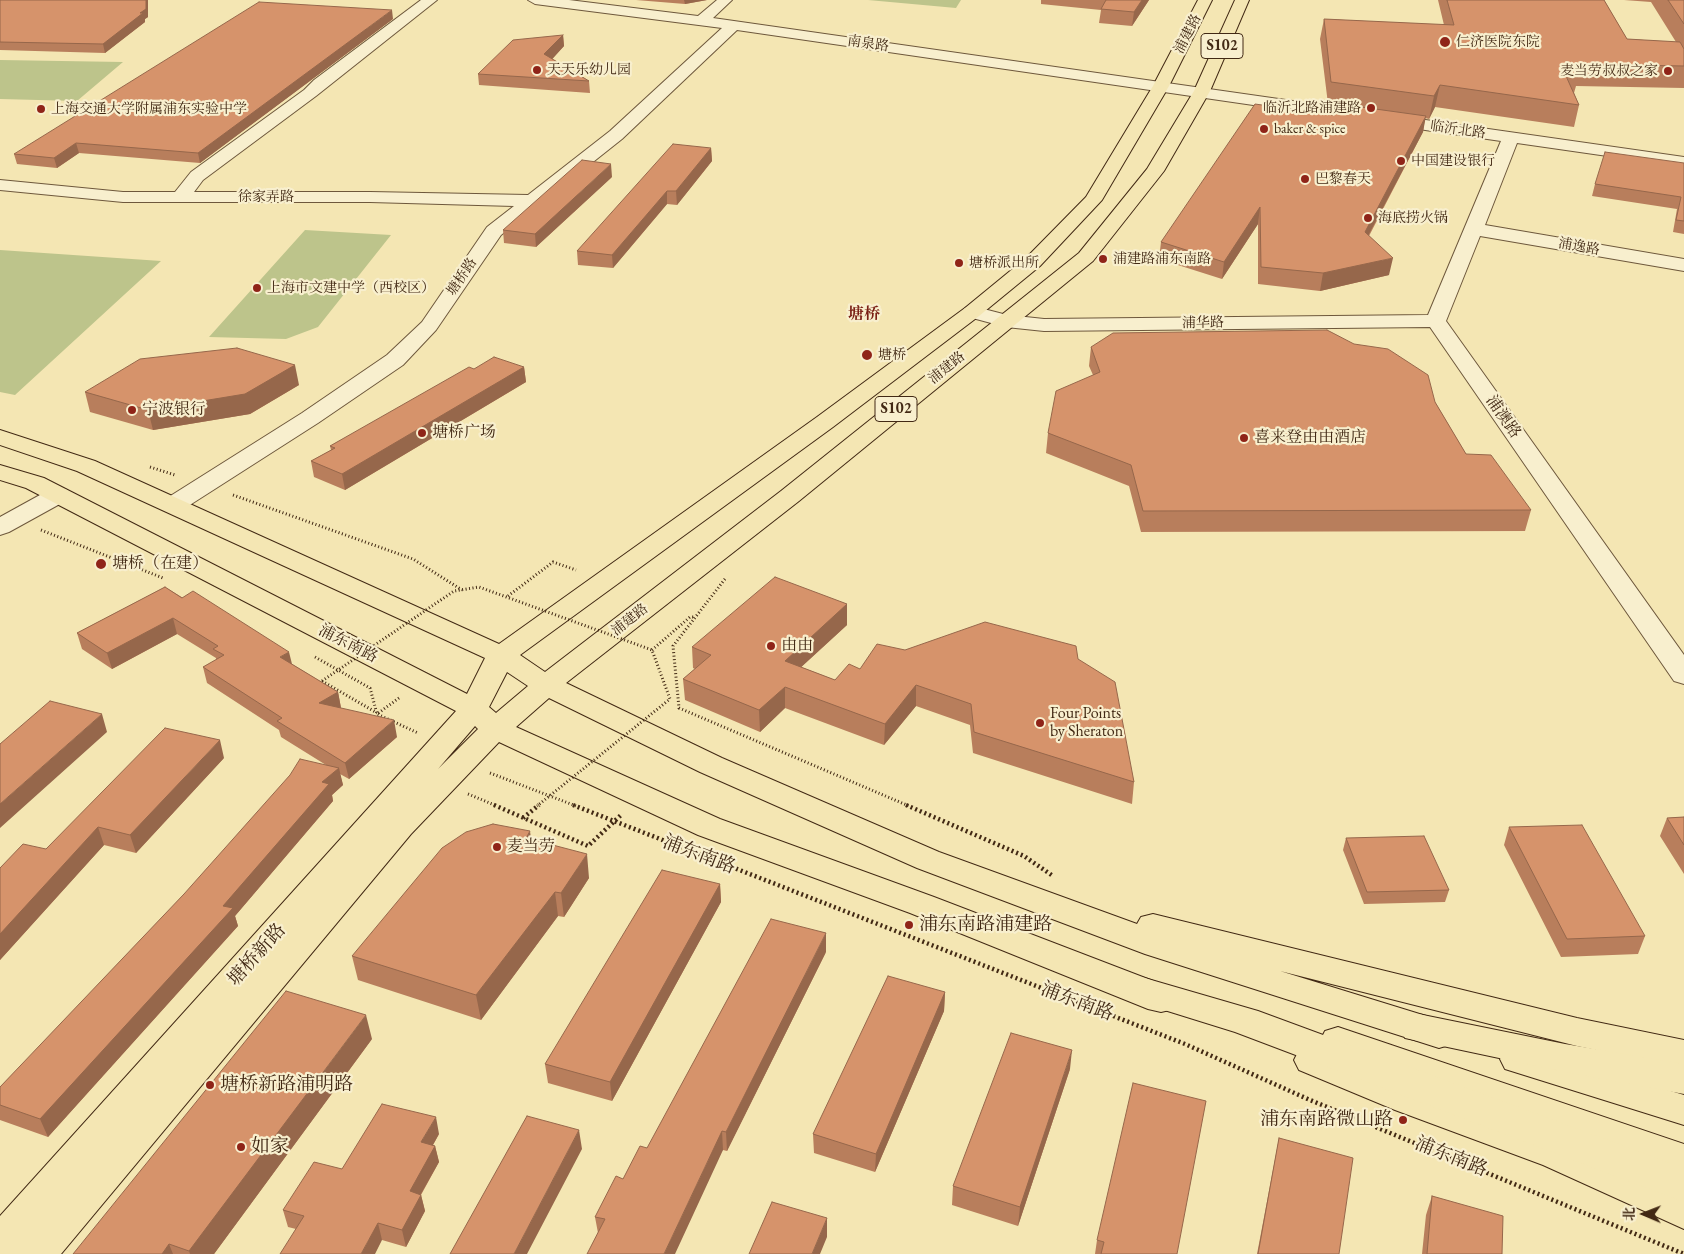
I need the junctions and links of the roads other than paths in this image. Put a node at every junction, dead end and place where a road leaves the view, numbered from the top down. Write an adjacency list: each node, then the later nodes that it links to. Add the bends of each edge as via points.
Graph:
1 (430, 0): 13 (street, via 197,176)
2 (535, 0): 6 (street, 南泉路)
3 (725, 0): 6 (street)
4 (1205, 0): 8 (main road, 浦建路 / S102)
5 (1242, 0): 9 (main road, 浦建路 / S102)
6 (701, 20): 7 (street, 南泉路)
7 (734, 25): 8 (street, 南泉路); 14 (street, 塘桥路, via 616,135)
8 (1160, 86): 9 (street, 南泉路); 17 (main road, 浦建路 / S102, via 1093,200 1033,262)
9 (1202, 92): 10 (street, 临沂北路); 18 (main road, 浦建路 / S102, via 1155,171 1086,257)
10 (1511, 138): 11 (street, 临沂北路); 15 (street)
11 (1684, 162)
12 (0, 185): 13 (street, 徐家弄路, via 117,197)
13 (179, 198): 14 (street, 徐家弄路, via 370,197)
14 (532, 202): 23 (street, 塘桥路, via 488,238 429,326 395,360)
15 (1474, 229): 16 (street, 浦逸路); 19 (street)
16 (1684, 265)
17 (972, 312): 18 (street, 浦华路); 25 (main road, 浦建路 / S102)
18 (1006, 321): 19 (street, 浦华路, via 1053,325); 27 (main road, 浦建路 / S102, via 790,496)
19 (1436, 321): 26 (street, 浦澳路)
20 (0, 437): 23 (main road, via 86,466)
21 (0, 472): 22 (main road, 浦东南路, via 35,483)
22 (58, 495): 24 (street); 28 (main road, 浦东南路, via 422,682)
23 (173, 505): 25 (main road)
24 (7, 523)
25 (501, 655): 27 (main road); 28 (main road, 塘桥新路)
26 (1684, 675)
27 (546, 685): 28 (main road, 塘桥新路); 30 (main road, via 738,777 928,860)
28 (484, 719): 29 (main road, 塘桥新路); 31 (main road, 浦东南路, via 709,827)
29 (454, 752): 39 (main road, 塘桥新路); 40 (main road, 塘桥新路, via 442,783 400,826)
30 (1052, 891): 32 (main road, via 1157,945); 33 (main road, via 1158,928 1577,1032)
31 (1141, 990): 36 (main road, 浦东南路, via 1249,1011); 37 (main road, via 1245,1021); 38 (main road, 浦东南路, via 1408,1099 1558,1154)
32 (1418, 1028): 34 (main road); 35 (main road)
33 (1684, 1054)
34 (1684, 1079)
35 (1684, 1110)
36 (1684, 1160)
37 (1684, 1185)
38 (1684, 1212)
39 (0, 1245)
40 (36, 1254)

